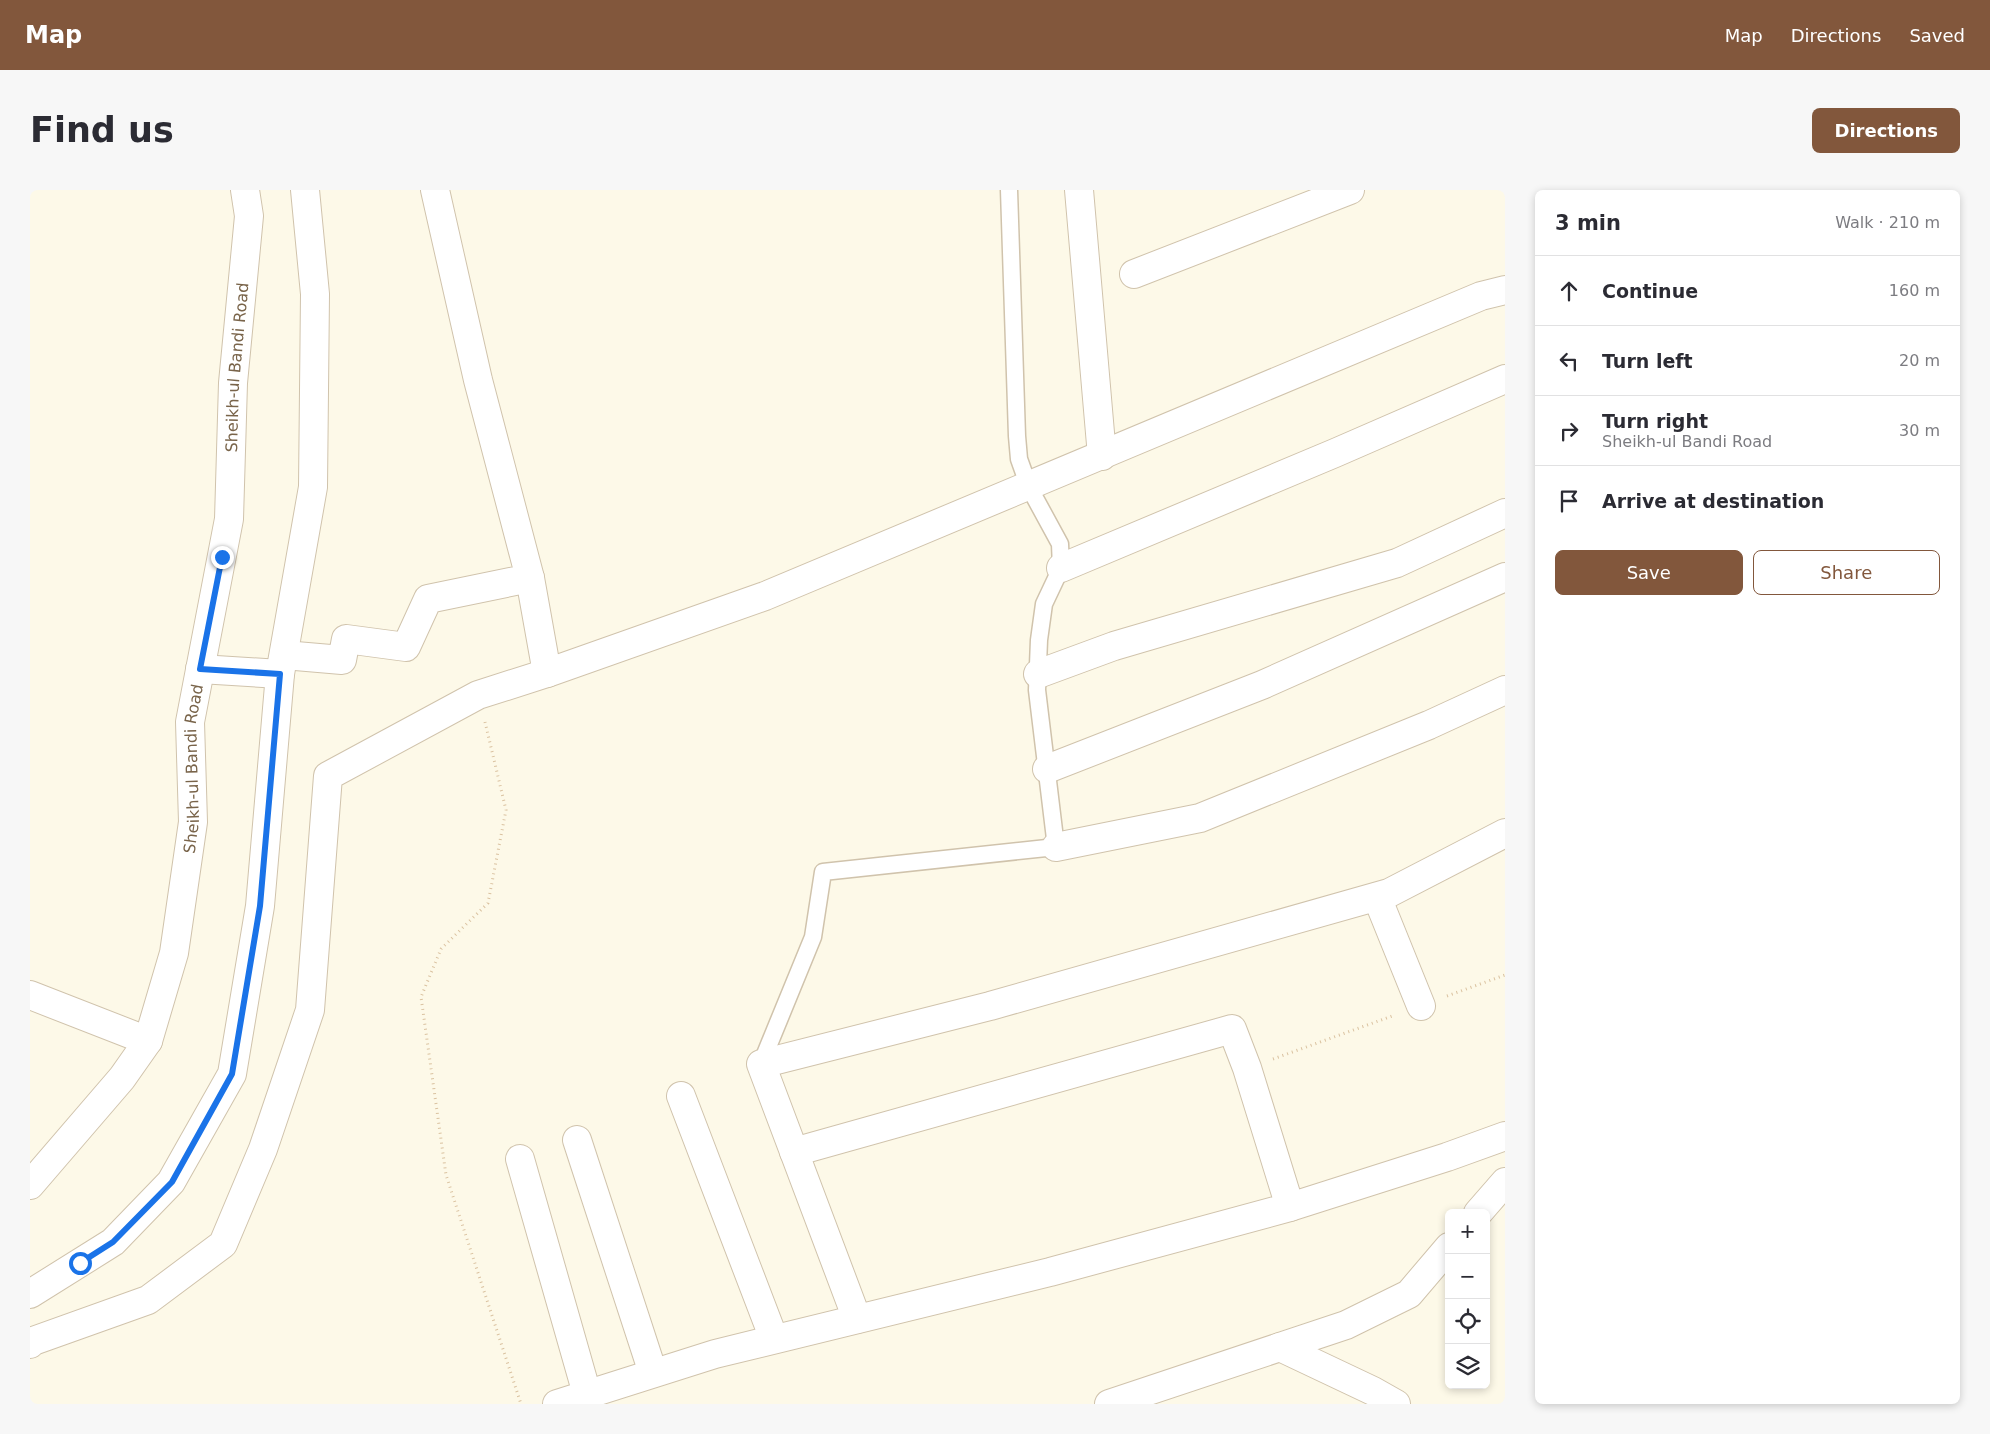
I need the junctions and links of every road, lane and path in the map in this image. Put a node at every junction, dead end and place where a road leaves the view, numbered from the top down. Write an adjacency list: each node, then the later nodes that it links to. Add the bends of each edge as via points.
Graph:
1 (245, 190): 17 (street, Sheikh-ul Bandi Road, via 249,216 233,383 229,519)
2 (305, 190): 16 (street, via 315,294 313,487)
3 (435, 190): 15 (street, via 478,380)
4 (1009, 190): 11 (lane, via 1016,436 1019,459)
5 (1079, 190): 10 (street)
6 (1350, 190): 7 (street)
7 (1134, 274)
8 (1505, 290): 10 (street, via 1481,296)
9 (1505, 379): 13 (street)
10 (1102, 456): 11 (street)
11 (1029, 487): 13 (lane, via 1060,544); 18 (street, via 765,596)
12 (1505, 512): 19 (street, via 1396,563 1114,646)
13 (1061, 568): 19 (lane, via 1044,604)
14 (1505, 577): 22 (street, via 1262,685)
15 (530, 578): 16 (street, via 428,599 406,647 346,639 342,660); 18 (street)
16 (282, 664): 17 (street); 42 (street, via 260,906 232,1074 172,1182 113,1242)
17 (200, 669): 29 (street, Sheikh-ul Bandi Road, via 190,722 193,822 174,952)
18 (547, 673): 21 (street)
19 (1038, 674): 22 (lane)
20 (1505, 690): 24 (street, via 1429,725 1200,818)
21 (478, 695): 45 (street, via 328,776 310,1010 263,1149 223,1244 148,1300); 50 (path, via 506,810 488,902 441,949 421,997 446,1175)
22 (1046, 769): 24 (lane)
23 (1505, 833): 25 (street, via 1389,893)
24 (1056, 848): 30 (lane, via 823,872 813,937)
25 (1377, 896): 28 (street); 30 (street, via 990,1006)
26 (1505, 976): 28 (path)
27 (30, 995): 29 (street)
28 (1421, 1006): 31 (path)
29 (148, 1041): 38 (street, Sheikh-ul Bandi Road, via 122,1078)
30 (761, 1064): 35 (street)
31 (1247, 1068): 35 (street, via 1232,1029); 39 (street)
32 (682, 1096): 44 (street)
33 (1505, 1136): 39 (street)
34 (577, 1140): 47 (street)
35 (794, 1152): 43 (street)
36 (520, 1159): 48 (street)
37 (1505, 1182): 40 (street)
38 (30, 1185)
39 (1290, 1207): 43 (street, via 1050,1272)
40 (1481, 1209)
41 (1445, 1252): 46 (street, via 1409,1294 1346,1326)
42 (30, 1294)
43 (857, 1319): 44 (street)
44 (774, 1339): 47 (street)
45 (30, 1344)
46 (1280, 1347): 49 (street); 52 (street)
47 (653, 1373): 48 (street)
48 (587, 1394): 51 (street)
49 (1116, 1403)
50 (522, 1404)
51 (557, 1404)
52 (1396, 1404)

